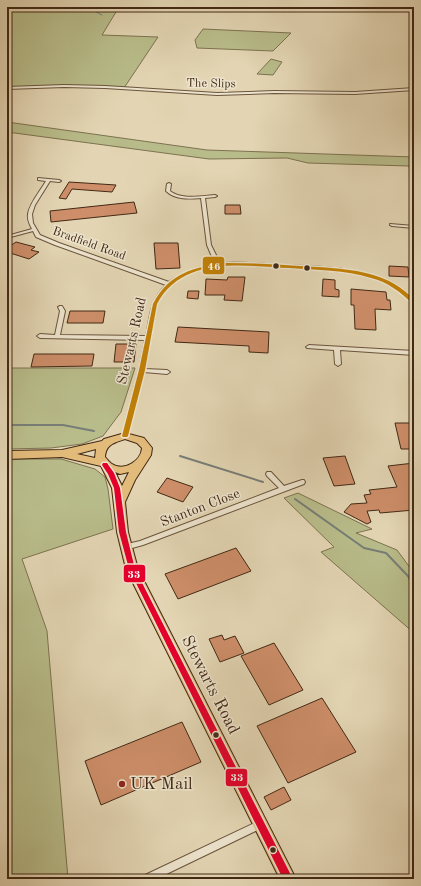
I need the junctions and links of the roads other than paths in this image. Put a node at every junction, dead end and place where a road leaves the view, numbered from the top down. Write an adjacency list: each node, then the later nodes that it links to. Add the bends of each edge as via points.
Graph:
1 (7, 88): 2 (street, The Slips, via 105,87 217,94 355,93)
2 (414, 89)
3 (39, 179): 4 (street)
4 (49, 180): 5 (street); 11 (street, Bradfield Road, via 31,211)
5 (59, 181)
6 (169, 184): 7 (street, via 168,191 174,195)
7 (203, 196): 8 (street); 13 (street, via 209,245)
8 (215, 196)
9 (392, 225): 10 (street)
10 (414, 227)
11 (34, 230): 12 (street); 14 (street, Bradfield Road, via 38,236 57,244)
12 (7, 238)
13 (218, 265): 14 (street, Stewarts Road, via 189,272); 15 (street, Stewarts Road, via 360,273 389,282)
14 (169, 284): 19 (street, Stewarts Road, via 155,304)
15 (414, 302)
16 (60, 307): 18 (street, via 63,311)
17 (40, 336): 18 (street)
18 (57, 336): 19 (street)
19 (148, 338): 24 (street, Stewarts Road)
20 (309, 347): 21 (street)
21 (337, 348): 22 (street); 23 (street)
22 (414, 353)
23 (338, 364)
24 (142, 370): 25 (street); 26 (street, Stewarts Road)
25 (167, 372)
26 (125, 436): 27 (main road, via 114,438); 31 (main road, via 141,441 146,446 147,452)
27 (104, 444): 28 (main road); 30 (main road, via 99,453)
28 (62, 454): 29 (main road); 30 (main road)
29 (7, 455)
30 (104, 464): 31 (main road, via 122,470); 35 (main road, Stewarts Road, via 116,484)
31 (140, 464): 35 (main road, Stewarts Road)
32 (269, 474): 34 (street)
33 (302, 482): 34 (street, Stanton Close)
34 (283, 489): 36 (street, Stanton Close)
35 (121, 500): 36 (main road, Stewarts Road)
36 (125, 547): 37 (main road, Stewarts Road, via 150,607)
37 (261, 824): 38 (street); 39 (main road, Stewarts Road)
38 (146, 879)
39 (288, 879)

